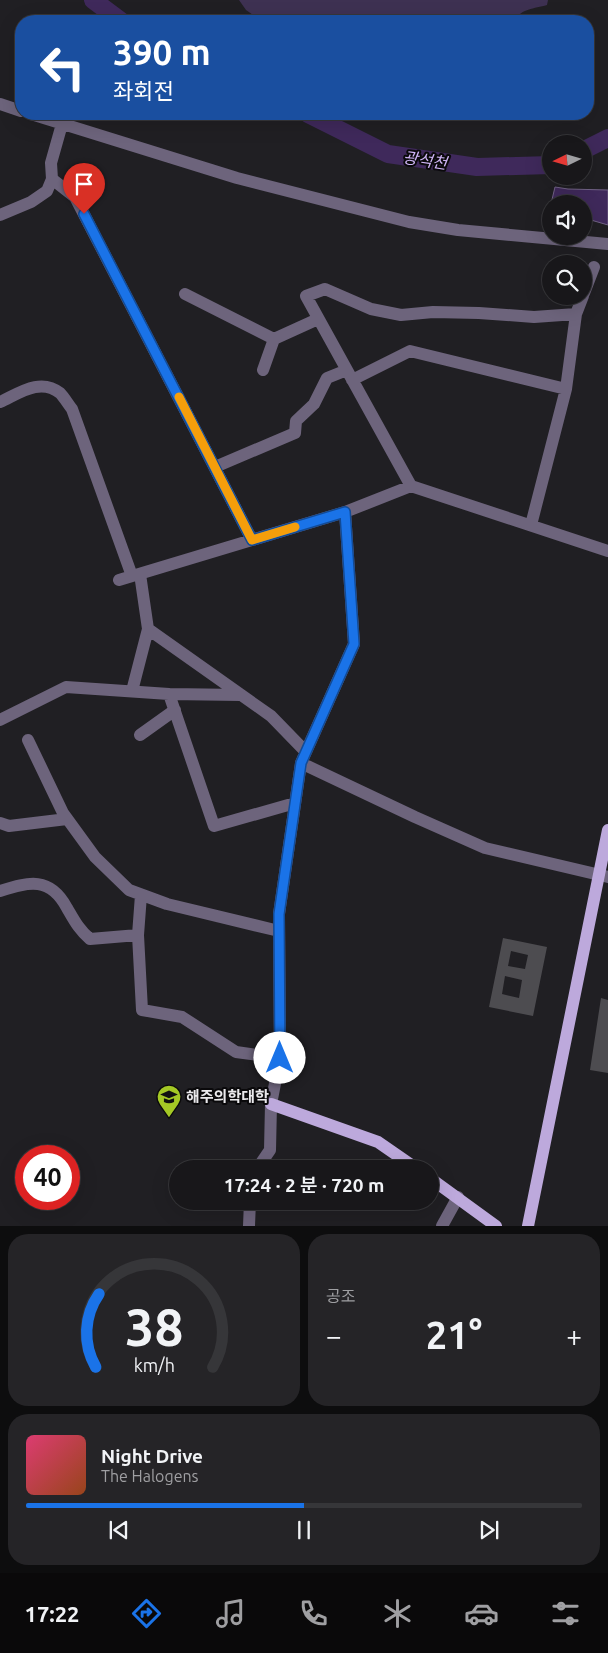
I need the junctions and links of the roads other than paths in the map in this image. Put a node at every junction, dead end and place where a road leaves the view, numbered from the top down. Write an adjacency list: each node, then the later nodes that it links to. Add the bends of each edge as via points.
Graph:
1 (0, 104): 2 (street)
2 (15, 109)
3 (50, 120): 4 (street)
4 (62, 124): 5 (street, via 51,163); 7 (street, via 237,178 409,222 458,230)
5 (52, 179): 6 (street, via 46,191 31,202); 19 (street, via 76,197)
6 (0, 215)
7 (608, 244)
8 (594, 267): 9 (street)
9 (592, 272)
10 (185, 294): 14 (street)
11 (579, 305): 12 (street)
12 (576, 314): 13 (street, via 534,317 432,312 401,315 371,309 325,289 306,296); 17 (street)
13 (318, 319): 14 (street); 16 (street)
14 (274, 339): 15 (street)
15 (263, 370)
16 (350, 375): 17 (street, via 410,351); 19 (street, via 327,378 314,404 296,421 295,432); 20 (street)
17 (566, 388): 22 (street)
18 (0, 402): 25 (street, via 26,388 46,386 60,393 72,409)
19 (215, 467): 23 (street)
20 (411, 486): 21 (street); 22 (street)
21 (345, 512): 23 (street); 35 (street, via 354,644)
22 (531, 526): 24 (street)
23 (252, 540): 25 (street)
24 (608, 551)
25 (136, 575): 26 (street); 27 (street)
26 (119, 580)
27 (148, 629): 28 (street); 30 (street)
28 (132, 691): 29 (street); 32 (street, via 66,687)
29 (169, 694): 30 (street); 31 (street)
30 (241, 696): 35 (street, via 271,716)
31 (174, 710): 33 (street); 36 (street, via 214,826)
32 (0, 720)
33 (140, 735)
34 (28, 740): 37 (street)
35 (303, 758): 36 (street); 40 (street, via 466,841)
36 (295, 803): 43 (street)
37 (67, 820): 38 (street, via 9,826); 42 (street, via 95,857 129,890)
38 (0, 823)
39 (608, 830): 40 (main road)
40 (603, 876): 55 (main road)
41 (0, 890): 44 (street, via 36,883 51,888 63,900 80,930 90,939)
42 (141, 895): 43 (street); 44 (street)
43 (279, 931): 45 (street)
44 (138, 936): 45 (street, via 142,1010 182,1017 236,1052)
45 (280, 1058): 46 (street)
46 (270, 1104): 47 (street, via 270,1150); 48 (main road, via 378,1142)
47 (264, 1160)
48 (404, 1160)
49 (439, 1184): 50 (main road)
50 (458, 1197): 53 (street); 54 (main road)
51 (250, 1210): 52 (street)
52 (249, 1226)
53 (442, 1226)
54 (496, 1226)
55 (528, 1226)

